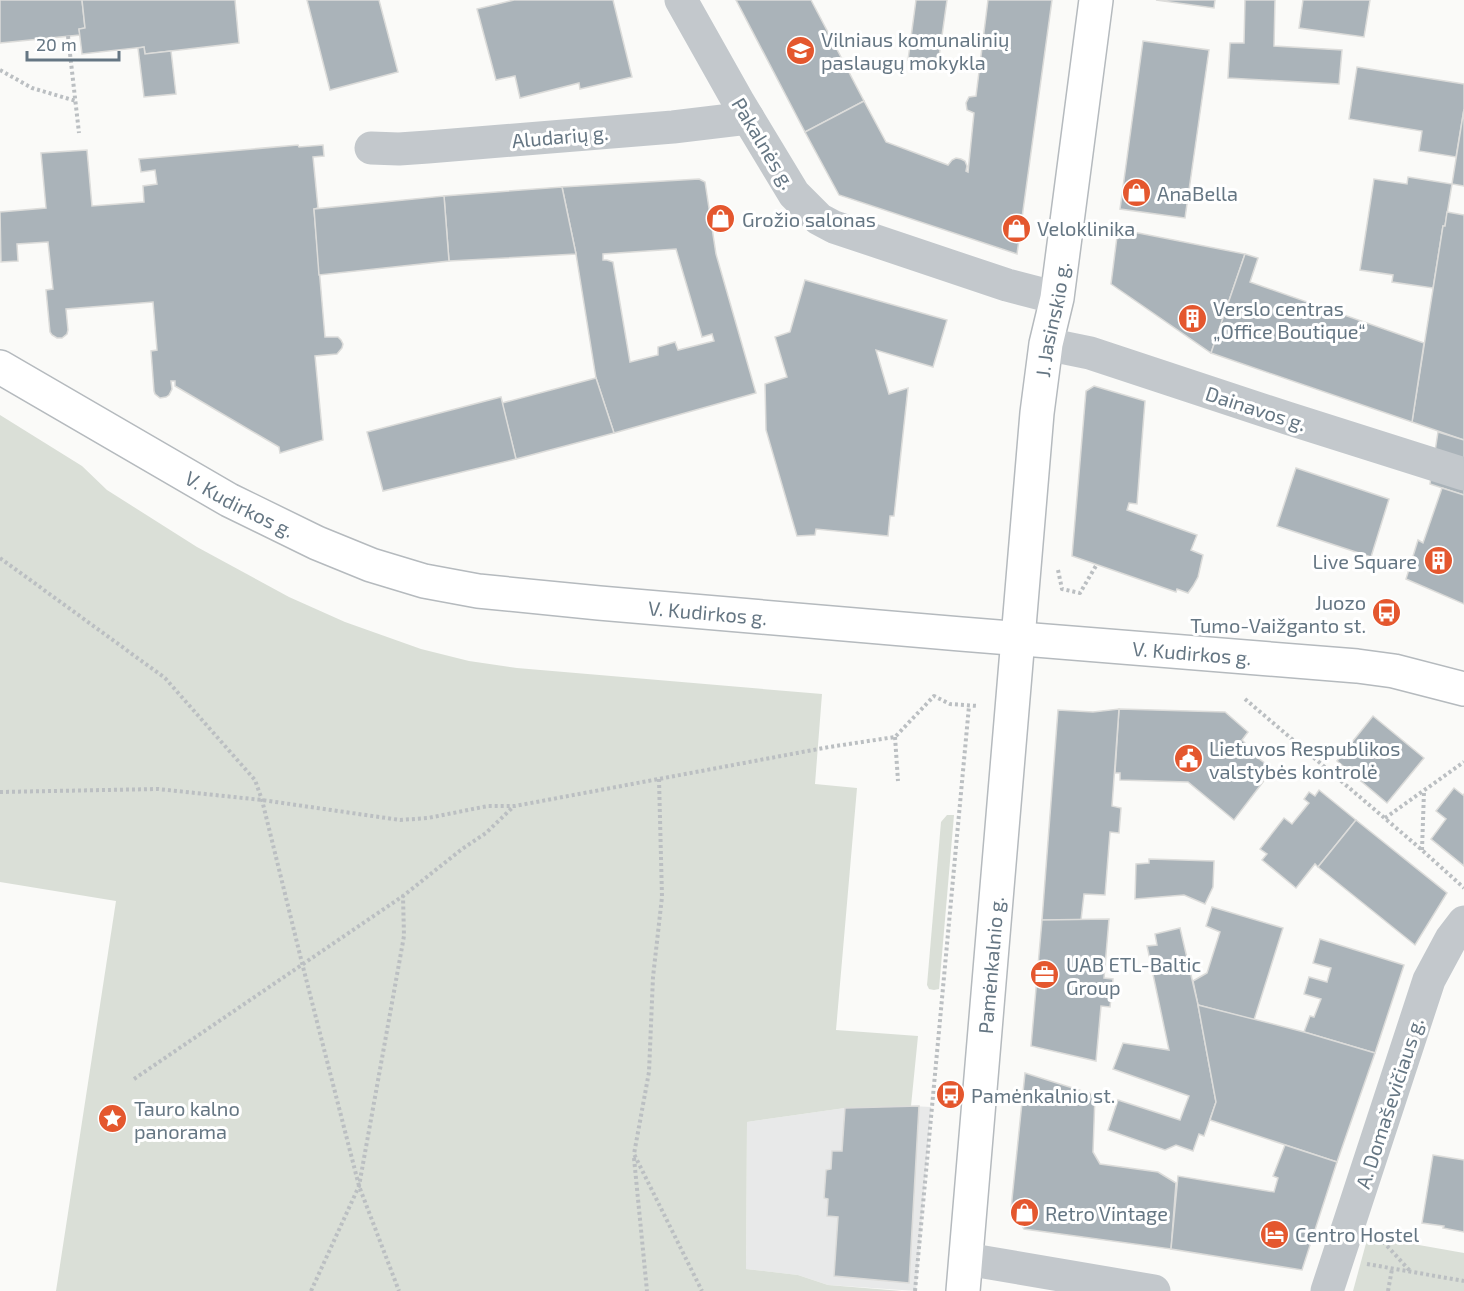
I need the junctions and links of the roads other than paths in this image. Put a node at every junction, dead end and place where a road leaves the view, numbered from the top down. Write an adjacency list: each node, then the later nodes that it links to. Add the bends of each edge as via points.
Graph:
1 (681, 0): 3 (street, Pakalnės g.)
2 (1096, 0): 5 (main road, J. Jasinskio g.)
3 (748, 118): 4 (street, Aludarių g., via 428,147); 5 (street, Pakalnės g., via 794,194 819,219 996,281)
4 (371, 148)
5 (1057, 297): 6 (main road, J. Jasinskio g.)
6 (1046, 344): 8 (street, Dainavos g., via 1090,353); 9 (main road, J. Jasinskio g.)
7 (0, 367): 9 (main road, V. Kudirkos g., via 229,500 327,548 424,581 478,591 588,602)
8 (1464, 474)
9 (1018, 639): 10 (main road, V. Kudirkos g., via 1357,666); 12 (main road, Pamėnkalnio g.)
10 (1464, 689)
11 (1464, 922): 15 (street, A. Domaševičiaus g., via 1429,980)
12 (966, 1259): 13 (main road, Pamėnkalnio g.); 14 (street)
13 (963, 1291)
14 (1154, 1291)
15 (1328, 1291)

